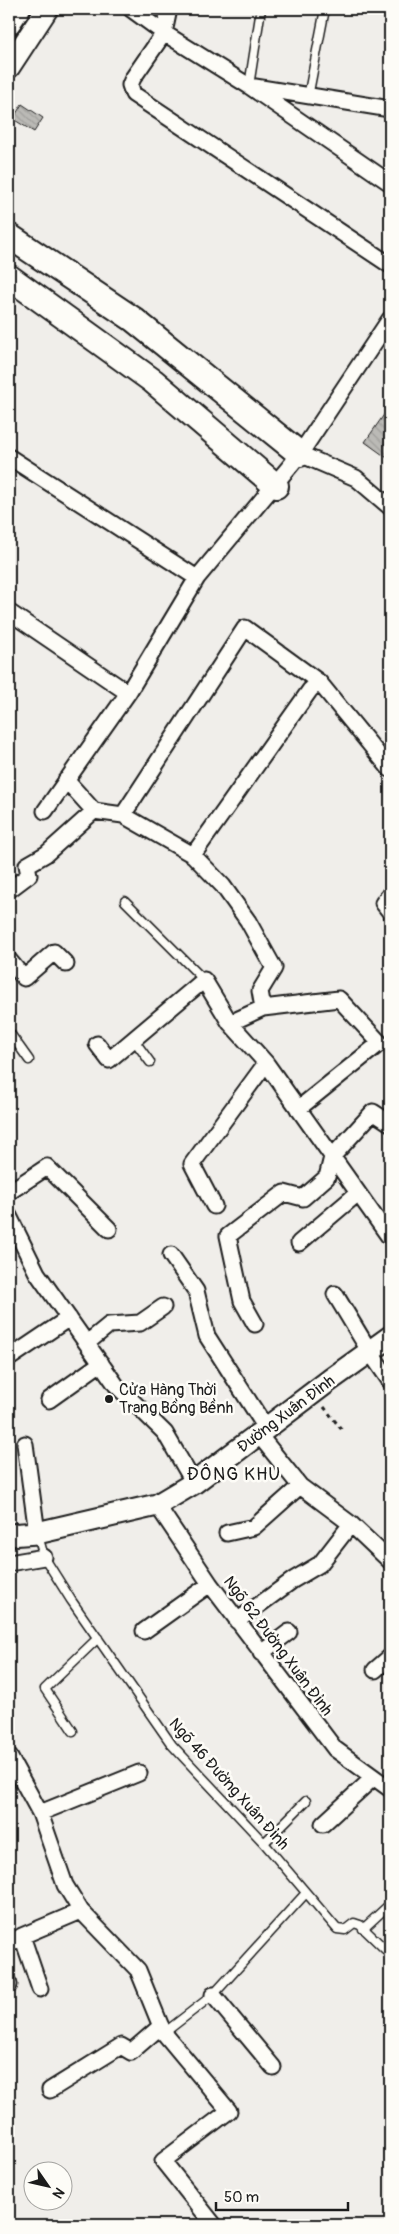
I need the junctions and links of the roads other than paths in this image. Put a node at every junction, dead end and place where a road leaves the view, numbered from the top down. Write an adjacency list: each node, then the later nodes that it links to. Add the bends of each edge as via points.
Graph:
1 (19, 9): 7 (street)
2 (47, 9): 9 (street)
3 (131, 9): 8 (street)
4 (169, 9): 8 (street)
5 (261, 9): 10 (lane)
6 (325, 9): 11 (lane)
7 (9, 24)
8 (164, 33): 10 (street); 15 (street, via 133,78 130,86 133,94)
9 (9, 67)
10 (249, 86): 11 (street); 13 (street)
11 (308, 97): 12 (street)
12 (390, 109)
13 (390, 183)
14 (9, 236): 18 (main road, via 133,318)
15 (390, 265)
16 (9, 277): 20 (main road, via 153,381)
17 (390, 319): 18 (street)
18 (300, 454): 20 (street); 21 (street, via 356,478)
19 (9, 457): 22 (street)
20 (276, 486): 22 (street)
21 (390, 507)
22 (197, 578): 25 (street)
23 (9, 612): 25 (street)
24 (319, 682): 26 (street); 30 (street, via 246,628); 31 (street, via 310,690)
25 (128, 693): 27 (street)
26 (390, 769)
27 (66, 780): 28 (street); 29 (street)
28 (45, 810)
29 (94, 810): 30 (street); 32 (street, via 46,854 27,865 29,875)
30 (123, 815): 31 (street)
31 (193, 855): 39 (street, via 223,886 248,921 274,968 260,991)
32 (9, 890)
33 (390, 894): 35 (street, via 383,902)
34 (125, 901): 38 (lane)
35 (390, 912)
36 (9, 960): 37 (street, via 24,978 54,952)
37 (66, 964)
38 (204, 980): 40 (street); 42 (street)
39 (263, 1008): 40 (street); 47 (street, via 339,999 380,1043)
40 (230, 1023): 46 (street)
41 (9, 1032): 44 (lane)
42 (134, 1040): 43 (street, via 108,1060); 45 (lane)
43 (97, 1044)
44 (30, 1060)
45 (150, 1062)
46 (266, 1063): 47 (street); 52 (street, via 192,1164)
47 (298, 1109): 49 (street)
48 (390, 1123): 49 (street, via 373,1112)
49 (332, 1157): 51 (street); 61 (street, via 327,1177 303,1198 284,1193 228,1236 242,1301)
50 (9, 1192): 54 (street, via 46,1167)
51 (358, 1194): 55 (street); 56 (street)
52 (214, 1206)
53 (9, 1216): 60 (street, via 38,1274)
54 (108, 1229)
55 (390, 1238)
56 (299, 1243)
57 (171, 1255): 69 (street, via 196,1291 207,1336)
58 (335, 1294): 64 (street)
59 (163, 1307): 63 (street, via 140,1323 109,1325)
60 (69, 1318): 63 (street); 65 (street)
61 (255, 1324)
62 (390, 1337): 64 (street, Đường Xuân Đỉnh)
63 (87, 1343): 66 (street)
64 (370, 1352): 67 (street); 69 (street, Đường Xuân Đỉnh)
65 (11, 1357)
66 (101, 1362): 68 (street); 71 (street, via 116,1385 165,1433)
67 (390, 1381)
68 (49, 1400)
69 (262, 1431): 71 (street, Đường Xuân Đỉnh); 72 (street)
70 (25, 1444): 75 (street)
71 (194, 1483): 73 (street, Đường Xuân Đỉnh)
72 (300, 1486): 74 (street); 76 (street, via 254,1527)
73 (157, 1505): 75 (street, Đường Xuân Đỉnh); 81 (street, Ngõ 62 Đường Xuân Đỉnh)
74 (352, 1524): 79 (street); 82 (street, via 320,1564)
75 (37, 1533): 77 (street, Đường Xuân Đỉnh); 78 (lane, Ngõ 46 Đường Xuân Đỉnh)
76 (227, 1533)
77 (9, 1535)
78 (44, 1557): 80 (street); 85 (lane, Ngõ 46 Đường Xuân Đỉnh)
79 (390, 1561)
80 (9, 1563)
81 (210, 1584): 82 (street, Ngõ 62 Đường Xuân Đỉnh); 83 (street)
82 (237, 1622): 86 (street, Ngõ 62 Đường Xuân Đỉnh)
83 (144, 1631)
84 (289, 1632): 86 (street)
85 (98, 1638): 89 (lane, via 45,1689); 97 (lane, Ngõ 46 Đường Xuân Đỉnh, via 172,1745)
86 (261, 1653): 92 (street, Ngõ 62 Đường Xuân Đỉnh, via 335,1750)
87 (390, 1657): 88 (street)
88 (375, 1670)
89 (73, 1731)
90 (11, 1766): 95 (street)
91 (139, 1773): 95 (street)
92 (372, 1778): 93 (street, Ngõ 62 Đường Xuân Đỉnh); 96 (street)
93 (390, 1789)
94 (306, 1801): 97 (lane)
95 (40, 1813): 100 (street, via 64,1885)
96 (323, 1824)
97 (264, 1843): 98 (lane, Ngõ 46 Đường Xuân Đỉnh)
98 (306, 1893): 101 (lane, Ngõ 46 Đường Xuân Đỉnh, via 337,1930 345,1930 354,1923); 105 (lane)
99 (390, 1904): 101 (lane)
100 (81, 1911): 102 (street); 106 (street, via 138,1970)
101 (363, 1929): 103 (lane)
102 (15, 1940): 104 (street)
103 (390, 1954)
104 (40, 1989)
105 (213, 1994): 106 (lane); 107 (street)
106 (162, 2029): 108 (street, via 131,2052 122,2046); 109 (street, via 229,2111 163,2161)
107 (274, 2067)
108 (50, 2090)
109 (214, 2225)

